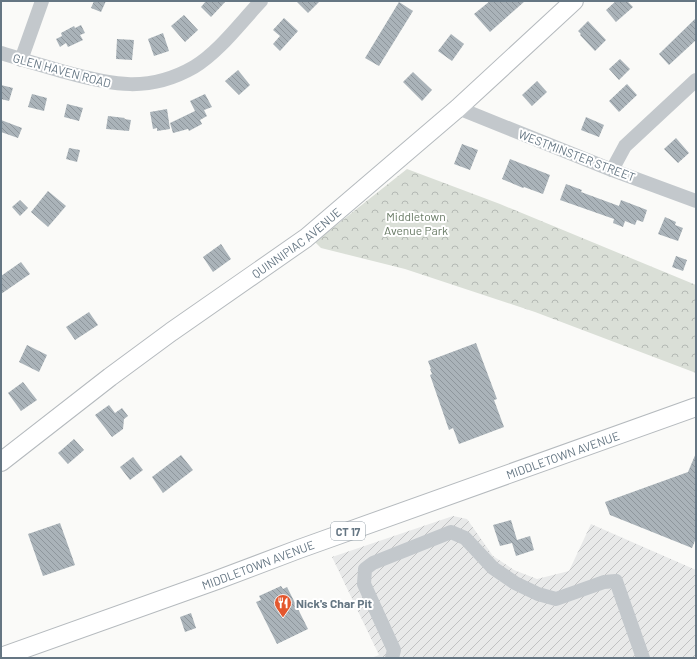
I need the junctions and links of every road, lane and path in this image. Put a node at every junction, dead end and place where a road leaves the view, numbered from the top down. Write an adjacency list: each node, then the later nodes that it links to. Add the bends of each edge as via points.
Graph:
1 (42, 1): 5 (street)
2 (261, 1): 5 (street, GLEN HAVEN ROAD, via 206,58 178,75 163,80 119,84)
3 (574, 1): 7 (main road, QUINNIPIAC AVENUE)
4 (1, 53): 5 (street, GLEN HAVEN ROAD)
5 (21, 60)
6 (696, 80): 8 (street, via 625,146)
7 (458, 108): 8 (street, WESTMINSTER STREET); 11 (main road, QUINNIPIAC AVENUE, via 306,238 171,332)
8 (612, 170): 9 (street, WESTMINSTER STREET)
9 (696, 201)
10 (696, 407): 12 (main road, MIDDLETOWN AVENUE / CT 17)
11 (1, 462)
12 (1, 657)
13 (392, 658): 14 (street, via 394,650 364,584 365,569 373,563 451,532 465,538 493,568 515,584 538,594 556,599 604,582 616,581)
14 (643, 658)

